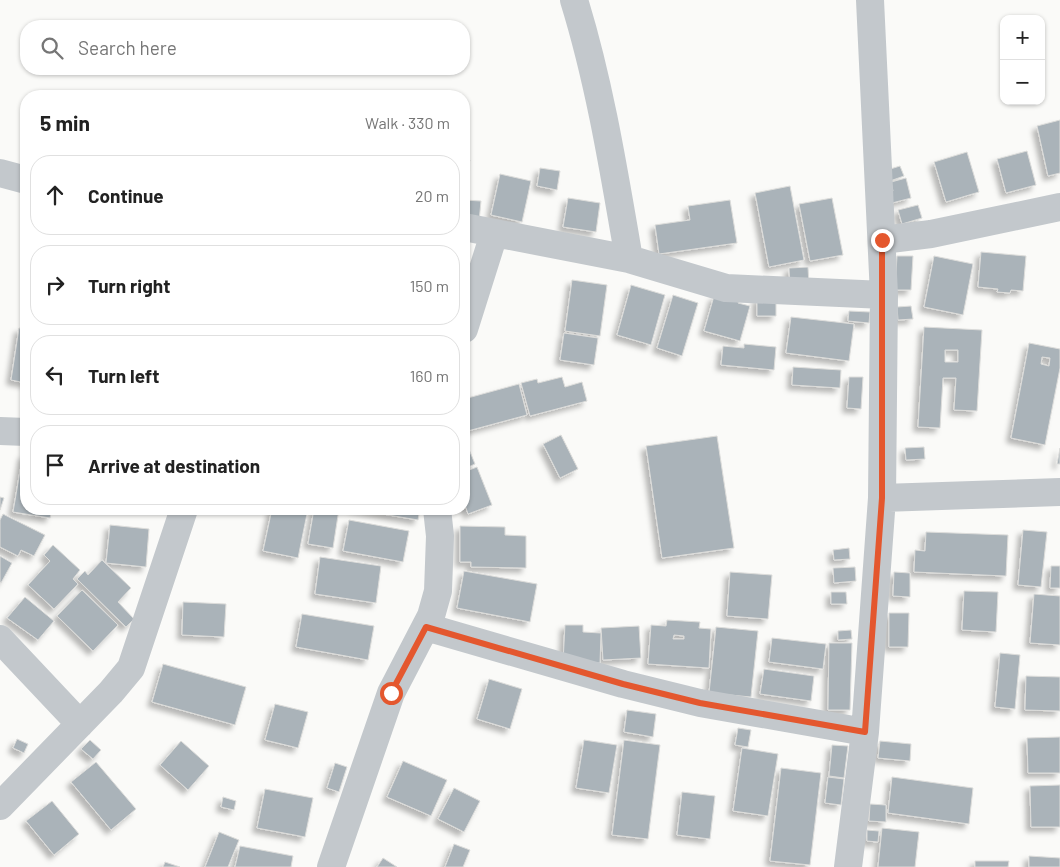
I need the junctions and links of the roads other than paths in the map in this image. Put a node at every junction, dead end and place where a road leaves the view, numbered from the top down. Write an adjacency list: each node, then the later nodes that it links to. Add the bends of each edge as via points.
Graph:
1 (574, 0): 9 (street, via 610,146)
2 (870, 0): 8 (street)
3 (0, 173): 4 (street)
4 (20, 178)
5 (1060, 207): 8 (street, via 931,234)
6 (470, 228): 7 (street)
7 (494, 234): 9 (street); 11 (street)
8 (882, 240): 10 (street)
9 (629, 259): 10 (street, via 726,288)
10 (884, 295): 15 (street)
11 (470, 310)
12 (0, 431): 13 (street)
13 (20, 432)
14 (1060, 492): 15 (street)
15 (882, 498): 21 (street)
16 (182, 515): 20 (street, via 131,668)
17 (438, 515): 18 (street, via 438,591)
18 (426, 627): 21 (street, via 614,682 700,703); 23 (street, via 391,693)
19 (0, 640): 20 (street)
20 (80, 724): 22 (street)
21 (865, 732): 24 (street)
22 (0, 806)
23 (331, 867)
24 (848, 867)

